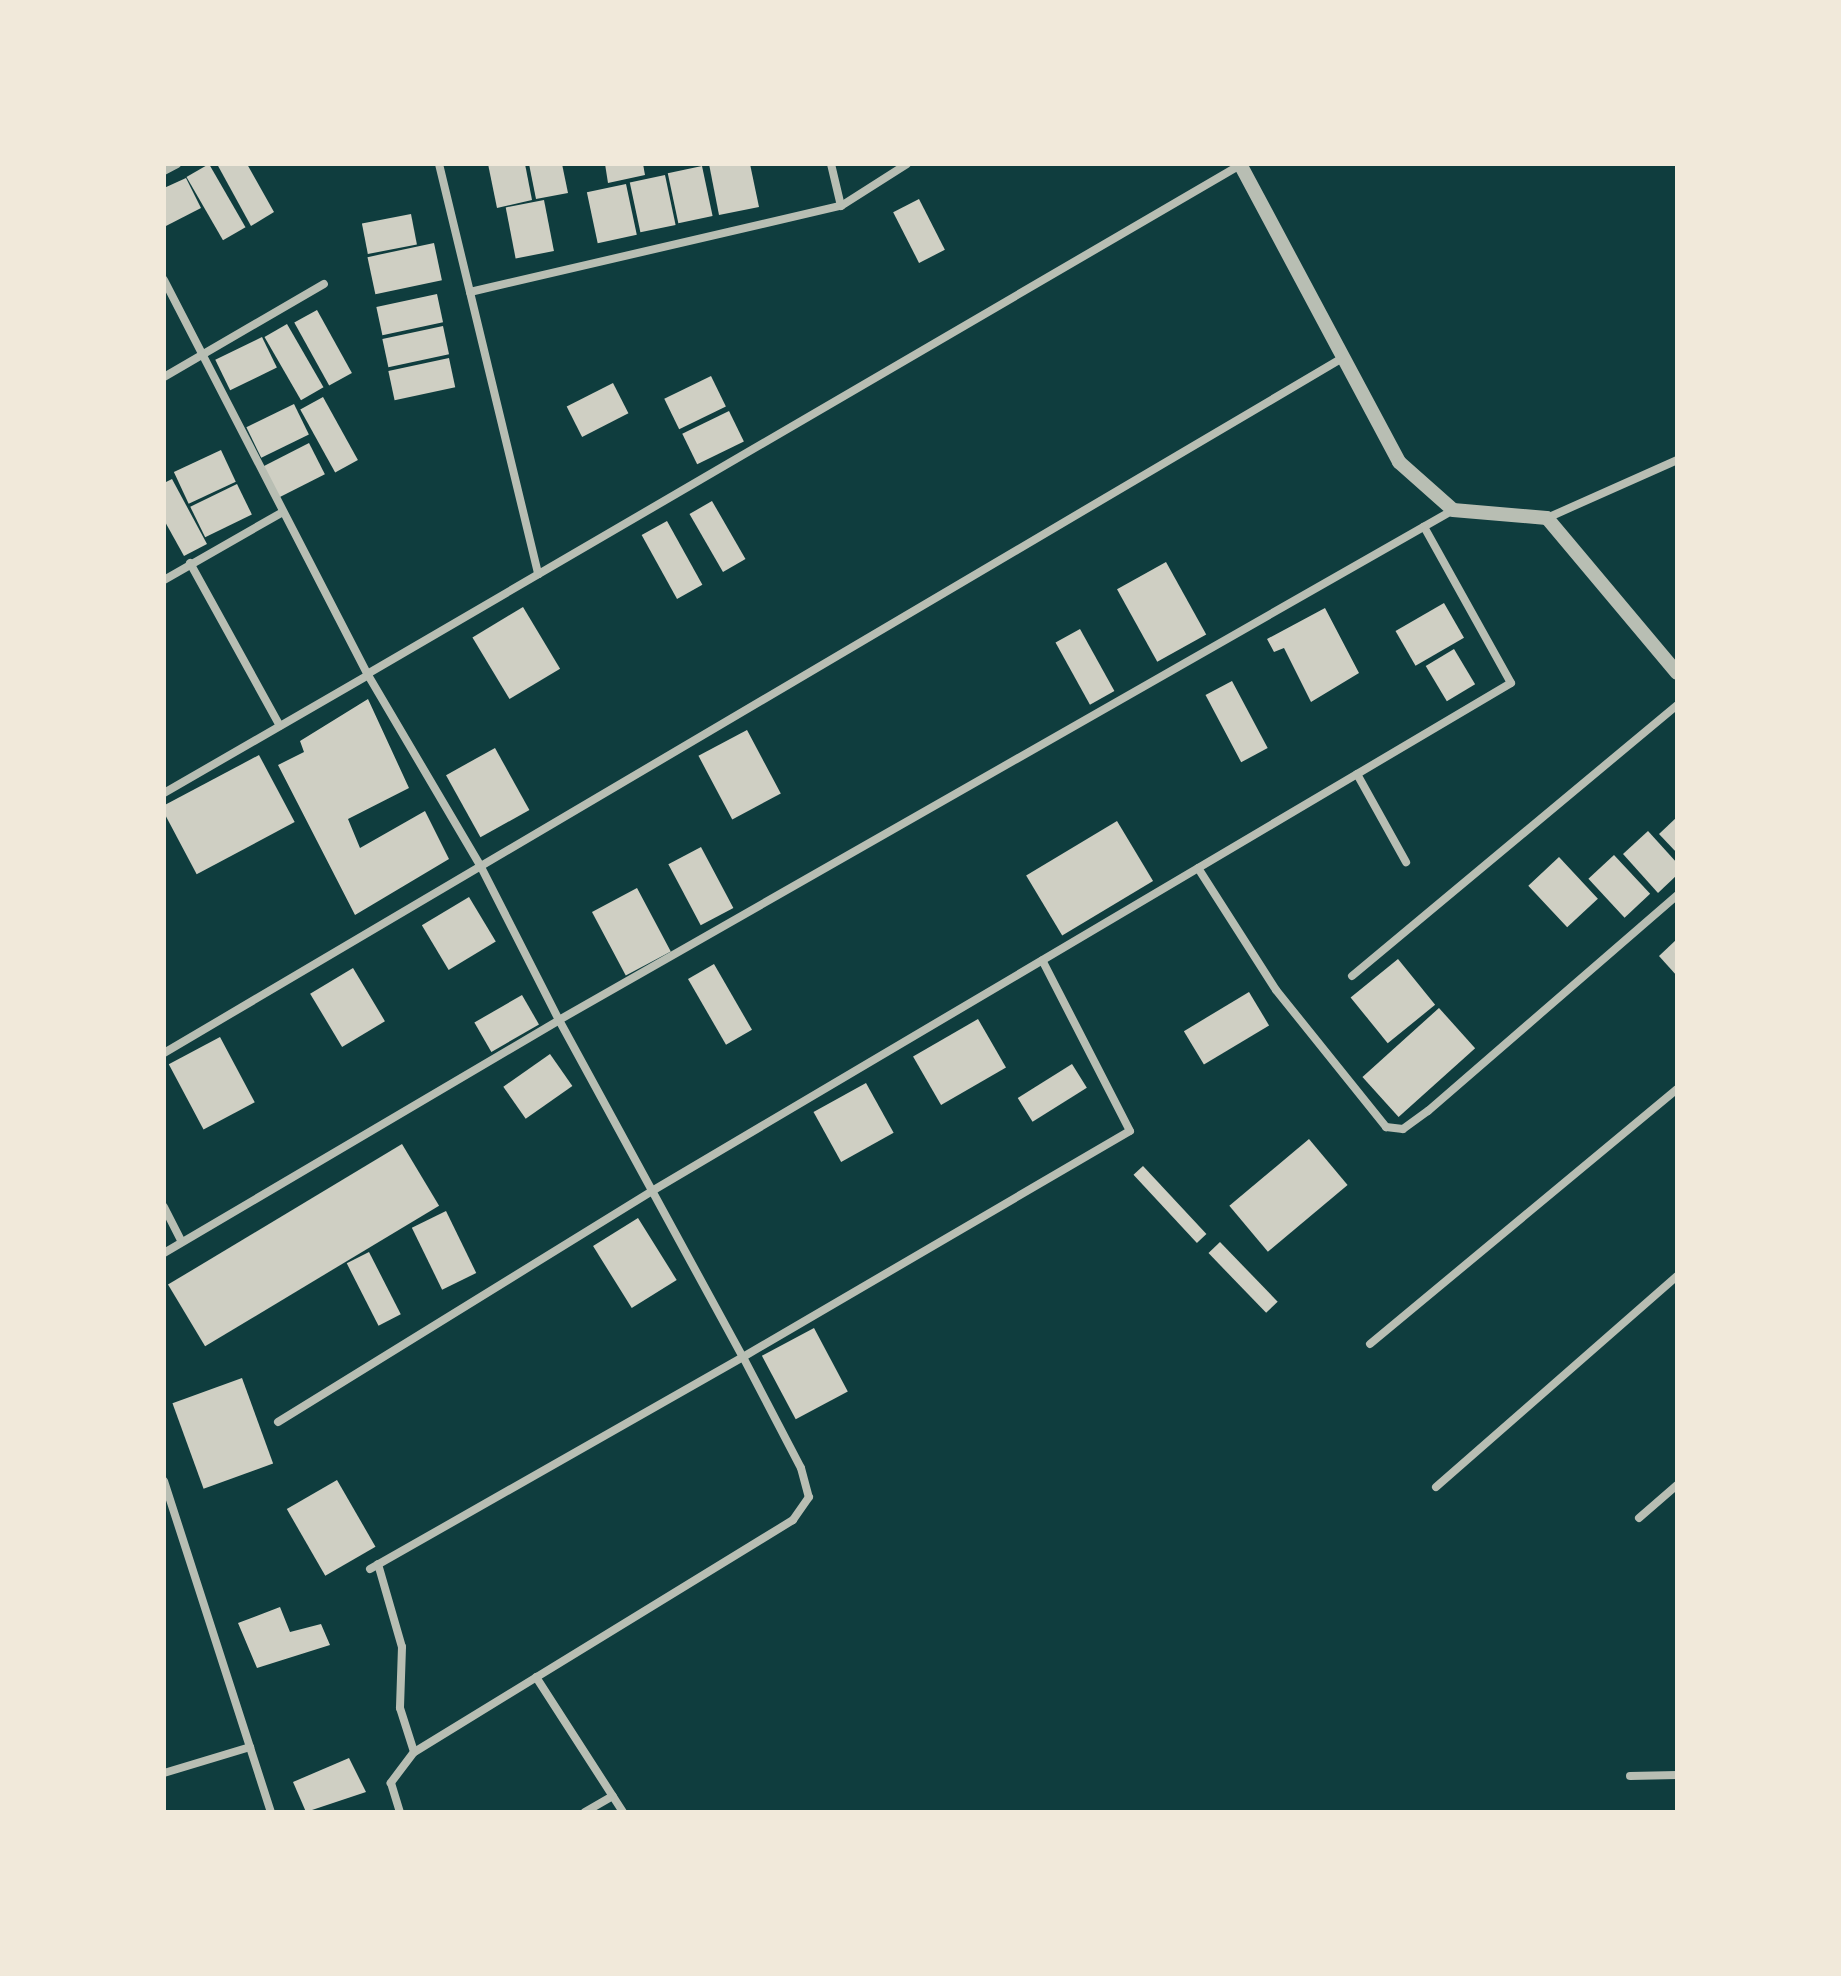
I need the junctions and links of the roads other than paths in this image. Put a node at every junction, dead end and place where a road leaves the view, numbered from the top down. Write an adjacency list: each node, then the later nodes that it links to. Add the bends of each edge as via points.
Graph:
1 (177, 164): 6 (street)
2 (439, 164): 10 (street)
3 (831, 164): 7 (street)
4 (907, 164): 7 (street)
5 (1240, 164): 12 (street); 20 (street)
6 (164, 171)
7 (841, 206): 10 (street)
8 (164, 280): 11 (street)
9 (324, 284): 11 (street)
10 (470, 292): 20 (street)
11 (201, 357): 13 (street); 16 (street)
12 (1345, 357): 15 (street, via 1399,462); 29 (street)
13 (164, 377)
14 (1677, 460): 17 (street)
15 (1453, 510): 17 (street); 18 (street)
16 (281, 513): 19 (street); 23 (street)
17 (1547, 518): 22 (street)
18 (1424, 527): 26 (street, via 1511,683); 34 (street)
19 (190, 563): 21 (street); 25 (street)
20 (538, 574): 23 (street)
21 (164, 580)
22 (1677, 673)
23 (368, 674): 25 (street); 29 (street)
24 (1677, 705): 33 (street)
25 (280, 726): 27 (street)
26 (1357, 774): 28 (street); 30 (street)
27 (164, 793)
28 (1406, 862)
29 (481, 867): 34 (street); 35 (street)
30 (1198, 868): 31 (street, via 1276,990 1386,1127 1403,1129); 32 (street)
31 (1677, 895)
32 (1042, 960): 37 (street); 43 (street, via 1130,1131)
33 (1352, 976)
34 (559, 1020): 37 (street); 39 (street)
35 (164, 1053)
36 (1677, 1089): 42 (street)
37 (652, 1191): 43 (street); 44 (street)
38 (164, 1207): 39 (street)
39 (182, 1242): 40 (street)
40 (164, 1253)
41 (1677, 1276): 47 (street)
42 (1370, 1344)
43 (743, 1357): 51 (street, via 801,1468 809,1497 793,1520); 53 (street, via 374,1567 402,1647 400,1708)
44 (278, 1422)
45 (164, 1481): 48 (street)
46 (1677, 1485): 49 (street)
47 (1436, 1487)
48 (175, 1516): 50 (street); 52 (street)
49 (1639, 1518)
50 (164, 1520)
51 (536, 1677): 53 (street); 57 (street)
52 (250, 1747): 54 (street); 58 (street)
53 (414, 1752): 59 (street, via 391,1783)
54 (164, 1773)
55 (1677, 1775): 56 (street)
56 (1630, 1776)
57 (613, 1796): 60 (street); 61 (street)
58 (271, 1812)
59 (400, 1812)
60 (585, 1812)
61 (623, 1812)

